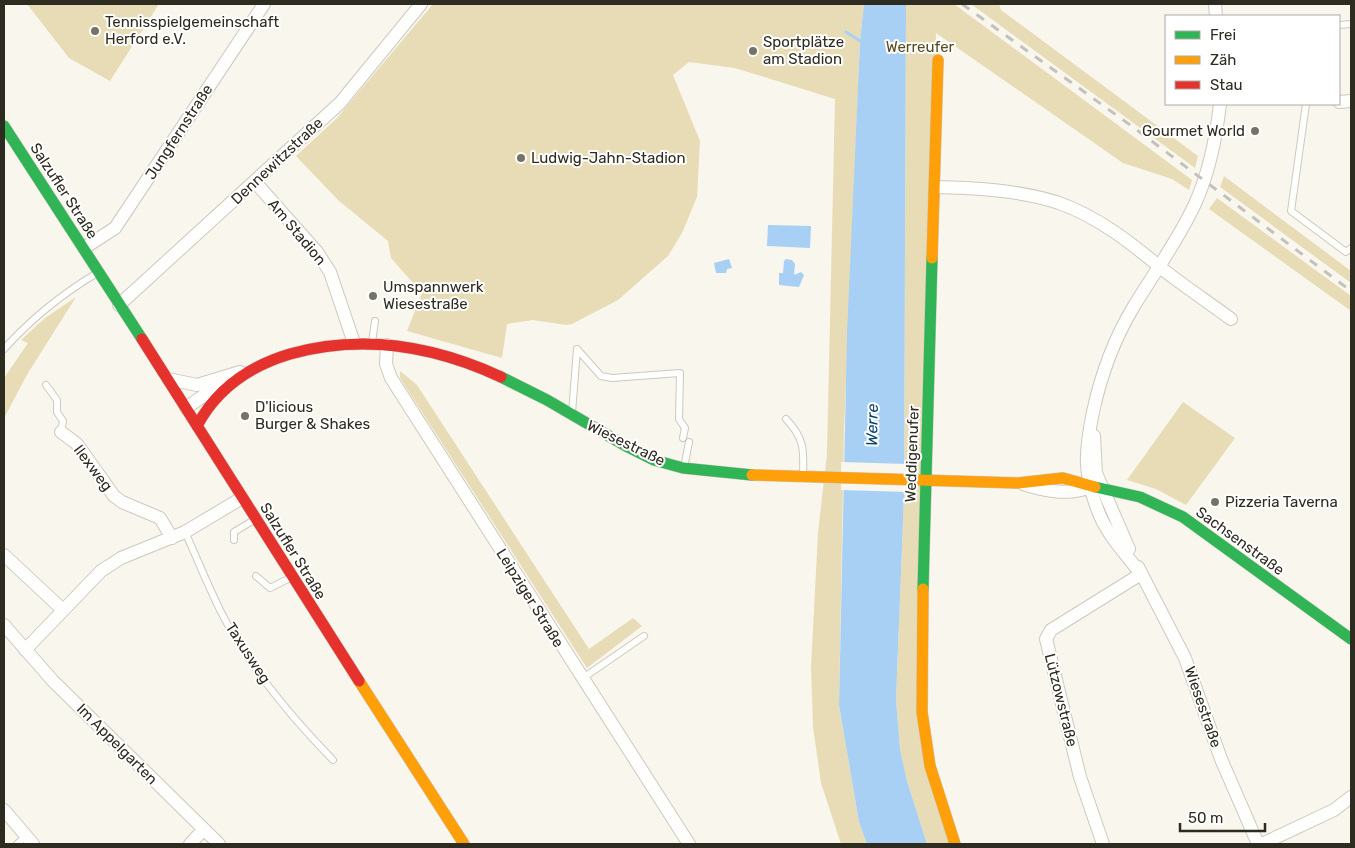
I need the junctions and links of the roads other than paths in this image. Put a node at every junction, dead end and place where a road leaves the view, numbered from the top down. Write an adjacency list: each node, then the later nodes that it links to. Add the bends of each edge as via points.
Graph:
1 (264, 4): 9 (street, Jungfernstraße, via 115,228)
2 (421, 4): 7 (street, Dennewitzstraße, via 340,103)
3 (938, 60): 8 (street, Weddigenufer)
4 (1220, 105): 11 (street, via 1212,155 1204,181 1183,228)
5 (1306, 105): 10 (lane, via 1290,211 1346,252)
6 (4, 126): 9 (street, Salzufler Straße)
7 (255, 182): 13 (street, Dennewitzstraße); 16 (street, Am Stadion, via 317,252 330,272)
8 (935, 186): 11 (street, via 1007,192 1059,203 1108,228); 32 (street, Weddigenufer)
9 (84, 248): 12 (street, Salzufler Straße)
10 (1351, 248)
11 (1160, 267): 14 (street); 34 (street, via 1133,307 1105,366 1093,414)
12 (98, 272): 13 (street, Salzufler Straße); 19 (lane, via 68,290 25,325)
13 (119, 305): 22 (street, Salzufler Straße)
14 (1231, 319)
15 (375, 320): 17 (lane)
16 (354, 343): 17 (street, Wiesestraße); 20 (street, Wiesestraße, via 313,348)
17 (372, 344): 18 (street, Wiesestraße)
18 (387, 346): 26 (street, Wiesestraße, via 446,357 504,376); 49 (street, Leipziger Straße, via 386,364 391,378)
19 (4, 349)
20 (252, 369): 21 (street, Wiesestraße); 24 (street, Wiesestraße)
21 (237, 373): 22 (street, Wiesestraße, via 197,385); 25 (street, Wiesestraße)
22 (168, 380): 25 (street, Salzufler Straße)
23 (46, 385): 29 (lane, via 57,400 57,412 63,421)
24 (208, 404): 25 (street, Wiesestraße); 28 (street, Wiesestraße)
25 (186, 408): 28 (street, Salzufler Straße)
26 (571, 414): 30 (street, Wiesestraße, via 646,456); 30 (lane, via 577,349 601,376 680,373 679,419 685,428 686,440)
27 (786, 419): 31 (lane, via 804,445)
28 (197, 426): 35 (street, Salzufler Straße)
29 (61, 432): 38 (street, Ilexweg, via 77,444 114,496 160,518)
30 (684, 468): 31 (street, Wiesestraße)
31 (803, 476): 32 (street, Wiesestraße)
32 (921, 479): 33 (street, Wiesestraße); 59 (street, Weddigenufer, via 924,730 930,766)
33 (1018, 483): 34 (street, Wiesestraße, via 1053,491 1079,492)
34 (1096, 488): 41 (street, Wiesestraße); 47 (street, Sachsenstraße, via 1135,494 1183,517)
35 (242, 498): 36 (street, Salzufler Straße); 37 (street)
36 (255, 519): 39 (lane, via 234,532); 43 (street, Salzufler Straße)
37 (184, 532): 38 (street); 50 (lane, Taxusweg, via 221,613 262,676 288,712)
38 (172, 538): 44 (street, via 101,571)
39 (234, 540)
40 (4, 554): 44 (street)
41 (1141, 574): 60 (street, Lützowstraße, via 1051,630 1046,639 1080,777); 61 (street, Wiesestraße, via 1185,658 1226,774)
42 (256, 576): 43 (lane, via 270,588)
43 (292, 576): 55 (street, Salzufler Straße)
44 (63, 610): 48 (street)
45 (4, 625): 48 (street, Im Appelgarten)
46 (644, 636): 49 (lane)
47 (1351, 639)
48 (21, 646): 53 (street, Im Appelgarten)
49 (582, 678): 58 (street, Leipziger Straße)
50 (333, 760)
51 (1351, 797): 62 (street, via 1334,810)
52 (4, 810): 54 (street)
53 (204, 829): 56 (street); 57 (street, Im Appelgarten)
54 (25, 841)
55 (461, 843)
56 (190, 844)
57 (219, 844)
58 (689, 844)
59 (955, 844)
60 (1103, 844)
61 (1258, 844)
62 (1262, 844)

